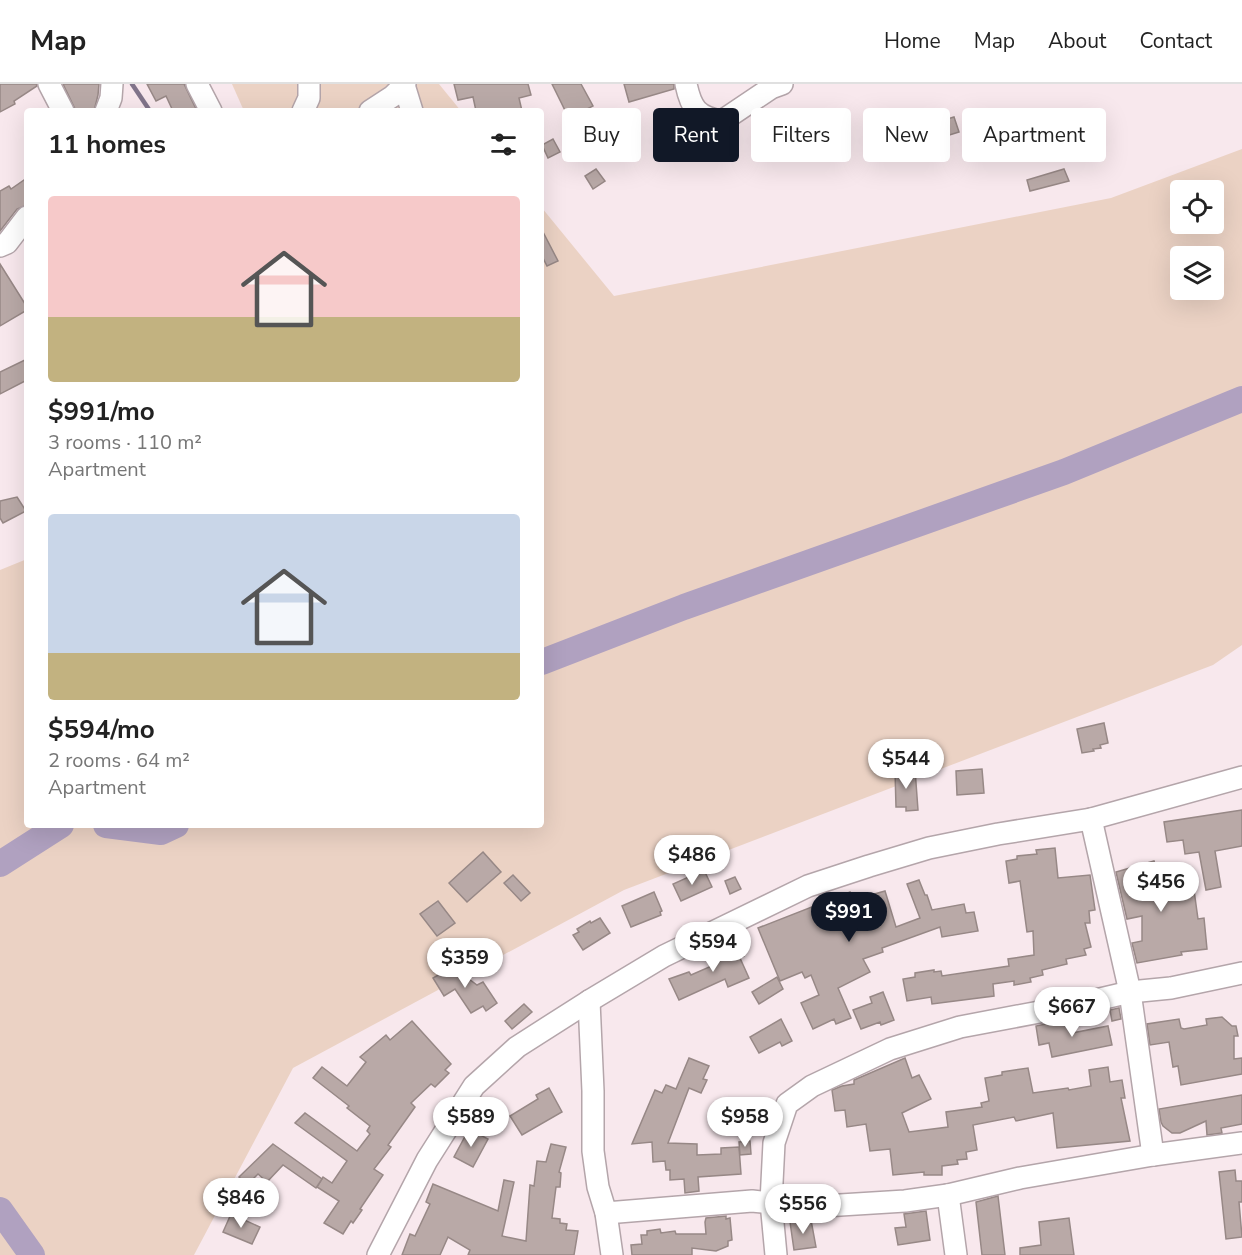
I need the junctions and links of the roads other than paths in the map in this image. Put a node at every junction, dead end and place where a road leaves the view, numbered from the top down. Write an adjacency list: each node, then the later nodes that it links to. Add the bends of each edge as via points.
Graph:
1 (49, 84): 8 (street)
2 (112, 84): 9 (street)
3 (197, 84): 10 (street)
4 (309, 84): 11 (street)
5 (405, 84): 12 (street); 13 (street)
6 (686, 84): 7 (street, via 689,100 699,114 722,121)
7 (782, 84)
8 (61, 108)
9 (107, 108)
10 (209, 108)
11 (304, 108)
12 (375, 108)
13 (411, 108)
14 (24, 231): 15 (street)
15 (0, 246)
16 (1242, 777): 17 (street)
17 (1091, 819): 19 (street); 20 (street, via 929,848 808,886 664,956)
18 (1242, 974): 19 (street)
19 (1130, 992): 22 (street); 24 (street, via 917,1040 812,1086 787,1104 774,1143)
20 (589, 1000): 25 (street, via 593,1151); 26 (street, via 517,1047 474,1086 427,1160)
21 (1242, 1143): 22 (street)
22 (1153, 1155): 23 (street)
23 (948, 1194): 24 (street, via 832,1206); 29 (street)
24 (771, 1202): 25 (street); 28 (street)
25 (606, 1213): 27 (street)
26 (378, 1255)
27 (612, 1255)
28 (776, 1255)
29 (956, 1255)

